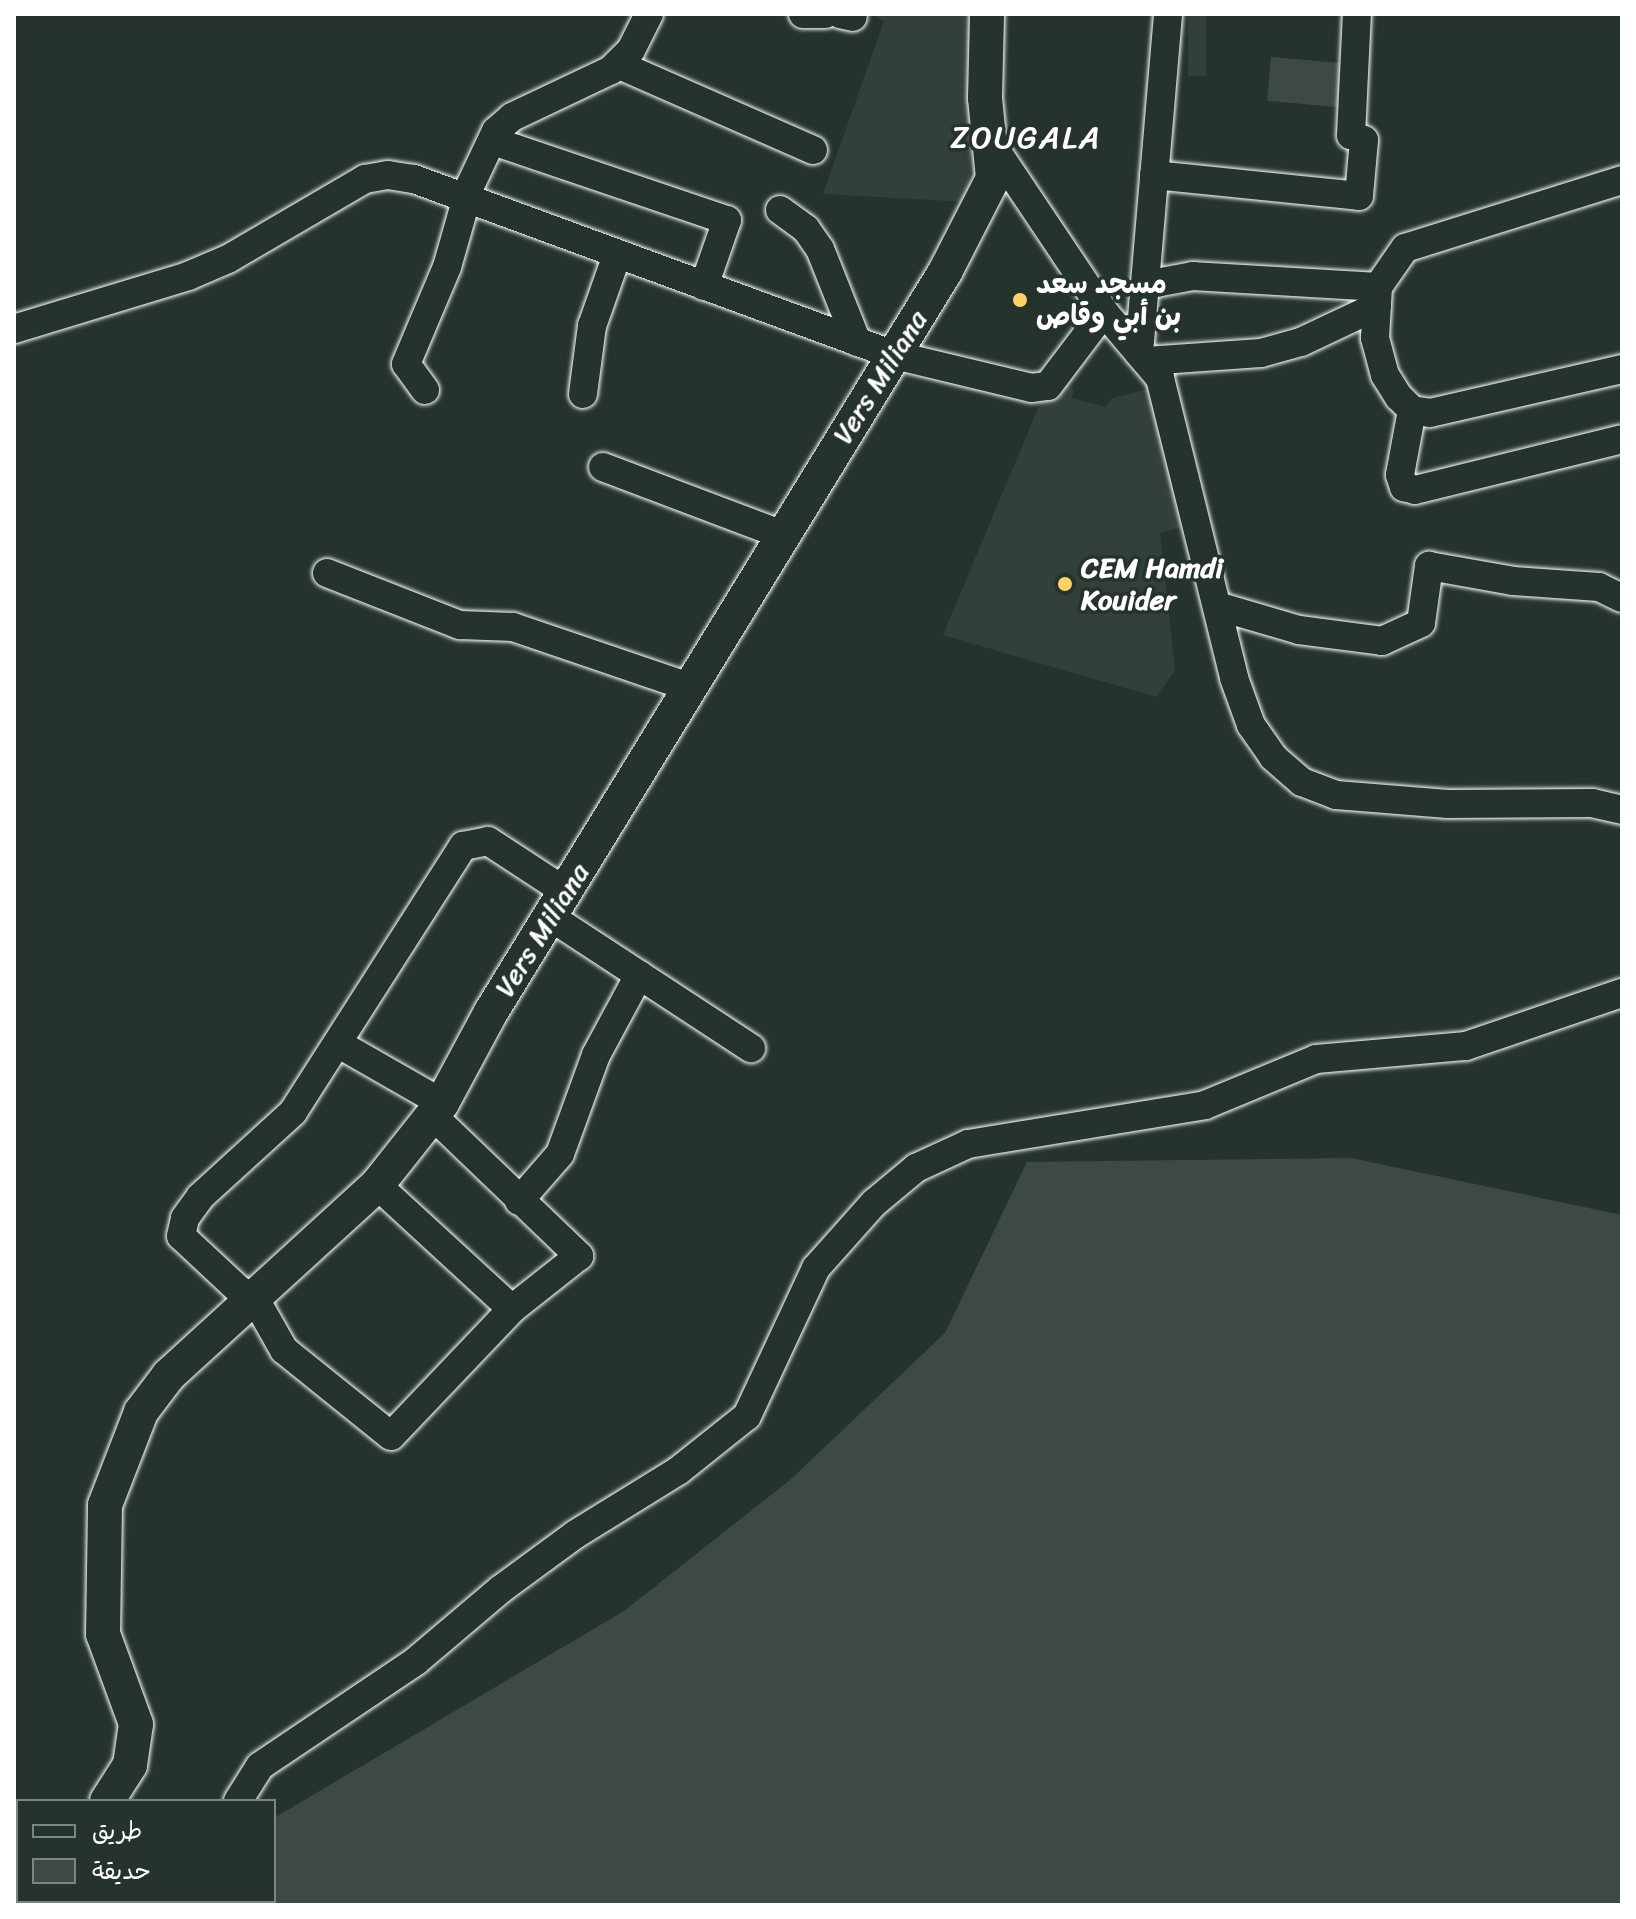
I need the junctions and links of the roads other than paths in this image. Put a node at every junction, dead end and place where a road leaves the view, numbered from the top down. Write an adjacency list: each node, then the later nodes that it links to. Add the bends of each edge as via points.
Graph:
1 (649, 14): 7 (street, via 631,50)
2 (803, 14): 3 (street)
3 (825, 14)
4 (987, 14): 9 (main road, Vers Miliana, via 985,98)
5 (1168, 14): 11 (street)
6 (1357, 14): 11 (street, via 1351,135 1364,140 1359,196)
7 (617, 64): 8 (street, via 512,117); 10 (street)
8 (493, 141): 13 (street); 17 (street, via 727,220)
9 (993, 146): 19 (street); 22 (main road, Vers Miliana, via 993,178)
10 (813, 150)
11 (1154, 175): 16 (street)
12 (1622, 180): 18 (street, via 1416,244 1397,258)
13 (467, 200): 15 (street); 20 (street, via 414,179 365,179 228,259); 25 (street, via 447,267 406,364)
14 (780, 210): 21 (street, via 806,229 820,249)
15 (617, 255): 17 (street); 26 (street, via 592,326)
16 (1145, 285): 18 (street, via 1193,276); 23 (street)
17 (704, 286): 21 (street)
18 (1378, 296): 23 (street, via 1301,342 1261,353); 27 (street, via 1375,338 1385,375)
19 (1104, 312): 22 (street, via 1048,386 1031,388); 23 (street)
20 (14, 329)
21 (857, 342): 22 (street)
22 (894, 355): 30 (main road, Vers Miliana)
23 (1142, 357): 33 (street, via 1160,378 1172,411)
24 (1622, 369): 27 (street, via 1430,413)
25 (425, 390)
26 (583, 394)
27 (1412, 410): 28 (street, via 1400,475 1404,487 1415,490)
28 (1622, 439)
29 (603, 467): 30 (street)
30 (783, 535): 34 (main road, Vers Miliana)
31 (327, 573): 34 (street, via 460,625 513,627)
32 (1622, 598): 33 (street, via 1599,587 1513,581 1429,566 1421,623 1382,641 1299,630)
33 (1217, 606): 35 (street, via 1251,725 1273,757 1302,782 1336,795 1448,804 1592,803)
34 (689, 687): 36 (main road, Vers Miliana)
35 (1622, 810)
36 (559, 905): 37 (street); 39 (street, via 488,841 463,846); 41 (main road, Vers Miliana)
37 (639, 975): 40 (street); 43 (street, via 596,1055 560,1154)
38 (1622, 993): 47 (street, via 1466,1046 1316,1059 1205,1105 968,1144 916,1168 874,1203 816,1268 747,1416 678,1471 576,1534 501,1589 416,1661 260,1766)
39 (339, 1044): 41 (street); 44 (street, via 293,1112 200,1197 185,1218 181,1236 239,1290)
40 (751, 1048)
41 (437, 1109): 42 (main road, Vers Miliana); 43 (street)
42 (377, 1185): 44 (main road, Vers Miliana); 45 (street)
43 (519, 1201): 45 (street, via 579,1256)
44 (254, 1297): 45 (street, via 284,1350 391,1436); 46 (main road, Vers Miliana, via 169,1375 141,1412 105,1505 103,1634 136,1724 130,1765)
45 (512, 1309)
46 (108, 1799)
47 (239, 1799)

